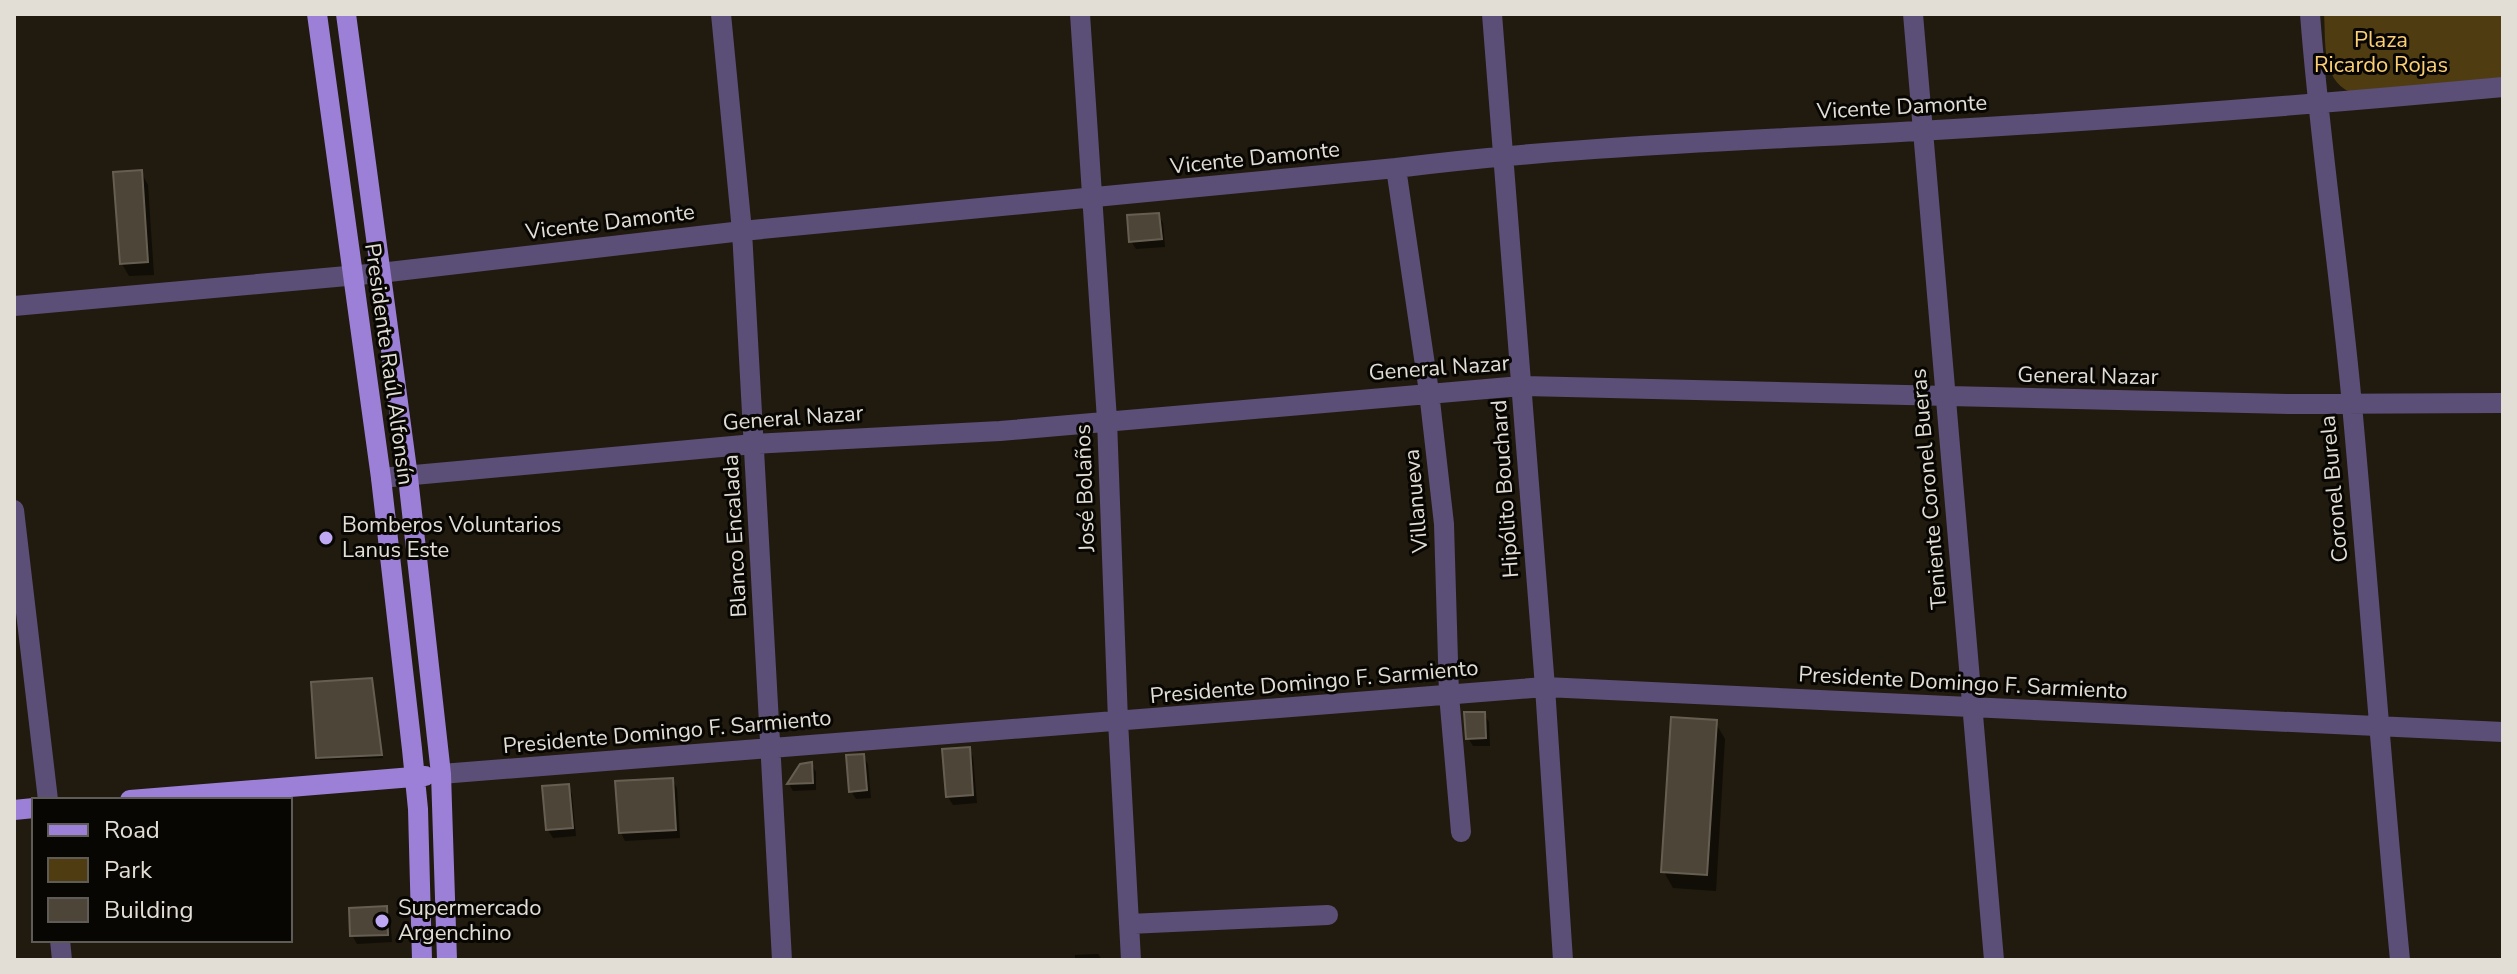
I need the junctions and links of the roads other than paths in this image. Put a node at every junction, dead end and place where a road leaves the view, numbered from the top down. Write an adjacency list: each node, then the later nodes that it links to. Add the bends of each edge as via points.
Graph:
1 (317, 14): 16 (main road, Presidente Raúl Alfonsín)
2 (346, 14): 15 (main road, Presidente Raúl Alfonsín)
3 (721, 14): 14 (street, Blanco Encalada)
4 (1080, 14): 13 (street, José Bolaños)
5 (1492, 14): 11 (street, Hipólito Bouchard)
6 (1913, 14): 10 (street, Teniente Coronel Bueras)
7 (2310, 14): 9 (street, Coronel Burela)
8 (2503, 87): 9 (street, Vicente Damonte)
9 (2316, 103): 10 (street, Vicente Damonte); 21 (street, Coronel Burela)
10 (1924, 130): 11 (street, Vicente Damonte); 20 (street, Teniente Coronel Bueras)
11 (1501, 155): 12 (street, Vicente Damonte); 18 (street, Hipólito Bouchard)
12 (1396, 168): 13 (street, Vicente Damonte); 19 (street, Villanueva)
13 (1093, 199): 14 (street, Vicente Damonte); 23 (street, José Bolaños)
14 (742, 231): 15 (street, Vicente Damonte); 24 (street, Blanco Encalada)
15 (380, 273): 16 (street, Vicente Damonte); 25 (main road, Presidente Raúl Alfonsín)
16 (353, 275): 17 (street, Vicente Damonte); 26 (main road, Presidente Raúl Alfonsín)
17 (14, 306)
18 (1521, 386): 19 (street, General Nazar); 20 (street, General Nazar); 28 (street, Hipólito Bouchard)
19 (1429, 392): 23 (street, General Nazar); 29 (street, Villanueva, via 1444,524)
20 (1946, 397): 21 (street, General Nazar); 30 (street, Teniente Coronel Bueras)
21 (2352, 402): 22 (street, General Nazar); 32 (street, Coronel Burela)
22 (2503, 403)
23 (1107, 420): 24 (street, General Nazar); 31 (street, José Bolaños)
24 (754, 444): 25 (street, General Nazar); 34 (street, Blanco Encalada)
25 (408, 477): 26 (street, General Nazar); 35 (main road, Presidente Raúl Alfonsín)
26 (381, 478): 36 (main road, Presidente Raúl Alfonsín)
27 (14, 510): 37 (street)
28 (1545, 687): 29 (street, Presidente Domingo F. Sarmiento); 30 (street, Presidente Domingo F. Sarmiento); 46 (street, Hipólito Bouchard)
29 (1449, 695): 31 (street, Presidente Domingo F. Sarmiento); 39 (street, Villanueva)
30 (1970, 707): 32 (street, Presidente Domingo F. Sarmiento); 47 (street, Teniente Coronel Bueras)
31 (1118, 721): 34 (street, Presidente Domingo F. Sarmiento); 41 (street, José Bolaños)
32 (2378, 726): 33 (street, Presidente Domingo F. Sarmiento); 48 (street, Coronel Burela)
33 (2503, 732)
34 (771, 748): 35 (street, Presidente Domingo F. Sarmiento); 44 (street, Blanco Encalada)
35 (441, 774): 36 (main road, Presidente Domingo F. Sarmiento); 43 (main road, Presidente Raúl Alfonsín)
36 (415, 777): 38 (main road, Presidente Domingo F. Sarmiento); 42 (main road, Presidente Raúl Alfonsín)
37 (48, 798)
38 (155, 798)
39 (1461, 832)
40 (1328, 915): 41 (street)
41 (1129, 924): 45 (street, José Bolaños)
42 (422, 960)
43 (447, 960)
44 (782, 960)
45 (1131, 960)
46 (1563, 960)
47 (1994, 960)
48 (2400, 960)

